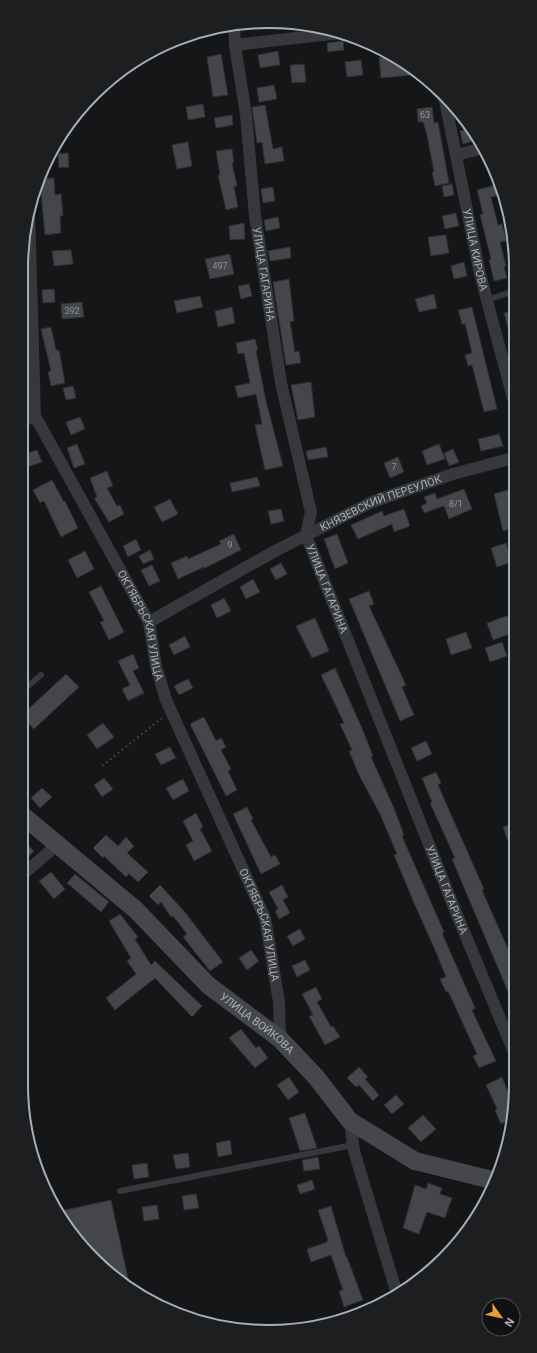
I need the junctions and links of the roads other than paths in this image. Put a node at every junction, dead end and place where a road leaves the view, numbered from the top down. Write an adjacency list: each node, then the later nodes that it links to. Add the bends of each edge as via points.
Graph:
1 (234, 31): 3 (street, УЛИЦА ГАГАРИНА)
2 (324, 35): 3 (street)
3 (235, 45): 14 (street, УЛИЦА ГАГАРИНА, via 246,115 255,216 281,383 311,512)
4 (446, 107): 6 (street, УЛИЦА КИРОВА)
5 (478, 149): 6 (street)
6 (457, 155): 9 (street, УЛИЦА КИРОВА)
7 (30, 240): 11 (street, ОКТЯБРЬСКАЯ УЛИЦА)
8 (509, 293): 9 (lane)
9 (487, 300): 10 (street, УЛИЦА КИРОВА)
10 (509, 383)
11 (35, 416): 12 (street); 15 (street, ОКТЯБРЬСКАЯ УЛИЦА)
12 (28, 419)
13 (509, 459): 14 (street, КНЯЗЕВСКИЙ ПЕРЕУЛОК, via 453,474 372,502)
14 (306, 535): 15 (street, КНЯЗЕВСКИЙ ПЕРЕУЛОК); 22 (street, УЛИЦА ГАГАРИНА)
15 (149, 622): 21 (street, ОКТЯБРЬСКАЯ УЛИЦА, via 156,666 171,711 264,918 279,1002)
16 (41, 675): 17 (lane)
17 (28, 686)
18 (28, 820): 19 (street, УЛИЦА ВОЙКОВА)
19 (57, 845): 20 (street); 21 (street, УЛИЦА ВОЙКОВА, via 136,910 208,985)
20 (28, 870)
21 (280, 1039): 23 (street, УЛИЦА ВОЙКОВА)
22 (509, 1040)
23 (350, 1120): 24 (street); 25 (street, via 415,1161)
24 (353, 1145): 26 (lane); 27 (street)
25 (490, 1179)
26 (120, 1191)
27 (395, 1289)

